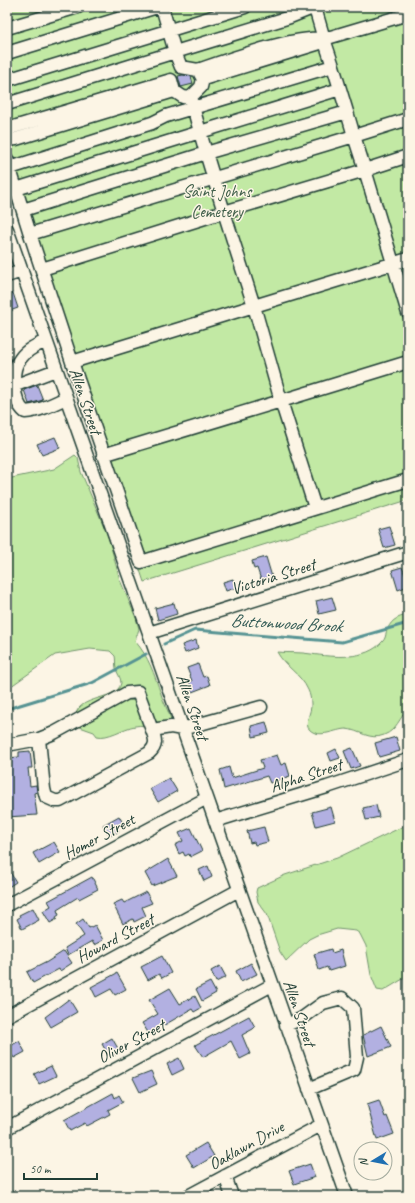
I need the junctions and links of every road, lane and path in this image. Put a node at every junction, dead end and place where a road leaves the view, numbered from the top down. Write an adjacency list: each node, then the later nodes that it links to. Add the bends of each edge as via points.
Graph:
1 (78, 7): 7 (street)
2 (157, 7): 11 (street)
3 (162, 7): 8 (street)
4 (245, 7): 8 (street)
5 (315, 7): 9 (street); 10 (street)
6 (408, 14): 9 (street)
7 (7, 28)
8 (168, 29): 10 (street); 15 (street)
9 (324, 39): 12 (street); 14 (street, via 311,47)
10 (175, 52): 13 (street); 18 (street)
11 (7, 53)
12 (333, 66): 17 (street); 19 (street)
13 (181, 67): 14 (street); 16 (street, via 175,72)
14 (201, 75): 19 (street, via 201,87)
15 (7, 80)
16 (173, 86): 19 (street); 22 (street); 25 (street, via 16,140)
17 (340, 89): 20 (street); 23 (street)
18 (7, 104)
19 (192, 104): 23 (street); 28 (street, via 152,123)
20 (347, 112): 24 (street); 26 (street)
21 (408, 119): 24 (street)
22 (7, 129)
23 (200, 132): 26 (street); 31 (street)
24 (354, 136): 29 (street); 30 (street)
25 (7, 140)
26 (206, 153): 30 (street); 32 (street)
27 (408, 156): 29 (street)
28 (8, 163): 31 (street)
29 (364, 170): 33 (street); 37 (street)
30 (213, 177): 33 (street); 35 (street)
31 (16, 189): 32 (street)
32 (23, 210): 35 (street)
33 (224, 212): 38 (street); 41 (street)
34 (7, 229): 39 (street, Allen Street)
35 (30, 234): 38 (street)
36 (408, 259): 37 (street)
37 (393, 263): 41 (street); 42 (street)
38 (42, 269): 44 (street)
39 (22, 271): 40 (street); 43 (street, Allen Street)
40 (7, 276)
41 (254, 306): 44 (street); 49 (street)
42 (408, 313)
43 (46, 341): 46 (street, Allen Street); 47 (street, via 20,359 15,371)
44 (72, 362): 50 (street)
45 (408, 362): 49 (street)
46 (56, 370): 47 (street); 48 (street, Allen Street)
47 (16, 385): 48 (street, via 18,403 25,412 41,409)
48 (66, 398): 55 (street, Allen Street)
49 (281, 402): 50 (street); 52 (street)
50 (103, 455): 54 (street)
51 (408, 480): 52 (street)
52 (315, 508): 54 (street)
53 (408, 552): 56 (street, Victoria Street)
54 (141, 562): 55 (street)
55 (126, 567): 56 (street, Allen Street)
56 (148, 633): 58 (street, Allen Street)
57 (261, 707): 58 (street)
58 (182, 729): 59 (street, via 171,726); 63 (street, Allen Street)
59 (152, 730): 60 (street, via 138,692 127,693); 60 (street, via 156,740 149,753 55,801 46,797 44,790)
60 (39, 739): 61 (street)
61 (7, 745)
62 (408, 760): 64 (street, Alpha Street)
63 (207, 798): 64 (street, Allen Street); 66 (street, Homer Street)
64 (215, 821): 65 (street, Allen Street)
65 (239, 890): 67 (street, Allen Street); 68 (street, Howard Street)
66 (7, 905)
67 (272, 985): 69 (street, Allen Street); 72 (street, Oliver Street)
68 (7, 1016)
69 (286, 1025): 70 (street, Allen Street); 70 (street, via 301,1019 323,1003 342,998 353,1008 357,1057 354,1070)
70 (309, 1090): 71 (street, Allen Street)
71 (321, 1125): 73 (street, Oaklawn Drive); 76 (street, Allen Street)
72 (7, 1128)
73 (225, 1176): 74 (street, Oaklawn Drive); 75 (street)
74 (188, 1196)
75 (232, 1196)
76 (347, 1196)

